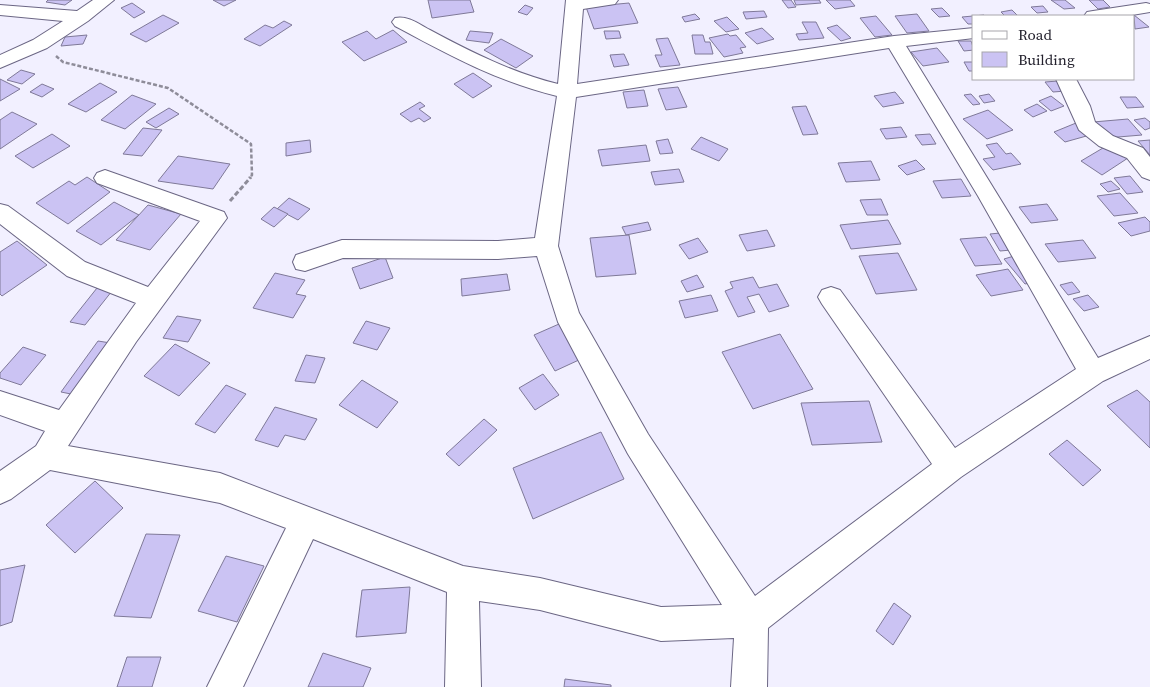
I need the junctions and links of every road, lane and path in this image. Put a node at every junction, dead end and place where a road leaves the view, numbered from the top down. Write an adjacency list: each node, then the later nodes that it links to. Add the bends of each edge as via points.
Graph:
1 (105, 0): 7 (street)
2 (609, 0): 3 (street)
3 (574, 2): 14 (street)
4 (1144, 6): 6 (street)
5 (0, 10): 7 (street)
6 (1098, 15)
7 (82, 16): 11 (street)
8 (401, 22): 14 (street, via 466,57 528,83)
9 (972, 33): 10 (street)
10 (894, 42): 14 (street); 24 (street)
11 (40, 44): 12 (street); 18 (path, via 63,62 168,88 251,144 252,175)
12 (0, 62)
13 (1067, 80): 15 (street, via 1086,125 1106,141 1135,153)
14 (567, 92): 19 (street)
15 (1150, 172)
16 (105, 178): 18 (street)
17 (0, 212): 22 (street, via 76,269)
18 (216, 218): 22 (street)
19 (546, 246): 20 (street, via 498,250 342,250); 32 (street, via 567,315 638,444)
20 (306, 262)
21 (831, 297): 28 (street)
22 (152, 299): 26 (street)
23 (1150, 347): 24 (street)
24 (1093, 373): 28 (street)
25 (0, 403): 26 (street)
26 (65, 425): 27 (street)
27 (46, 456): 29 (street); 30 (street, via 220,488)
28 (951, 467): 32 (street)
29 (0, 489)
30 (306, 521): 31 (street); 33 (street)
31 (463, 582): 32 (street, via 540,594 661,624); 34 (street)
32 (751, 620): 35 (street)
33 (225, 687)
34 (463, 687)
35 (749, 687)

